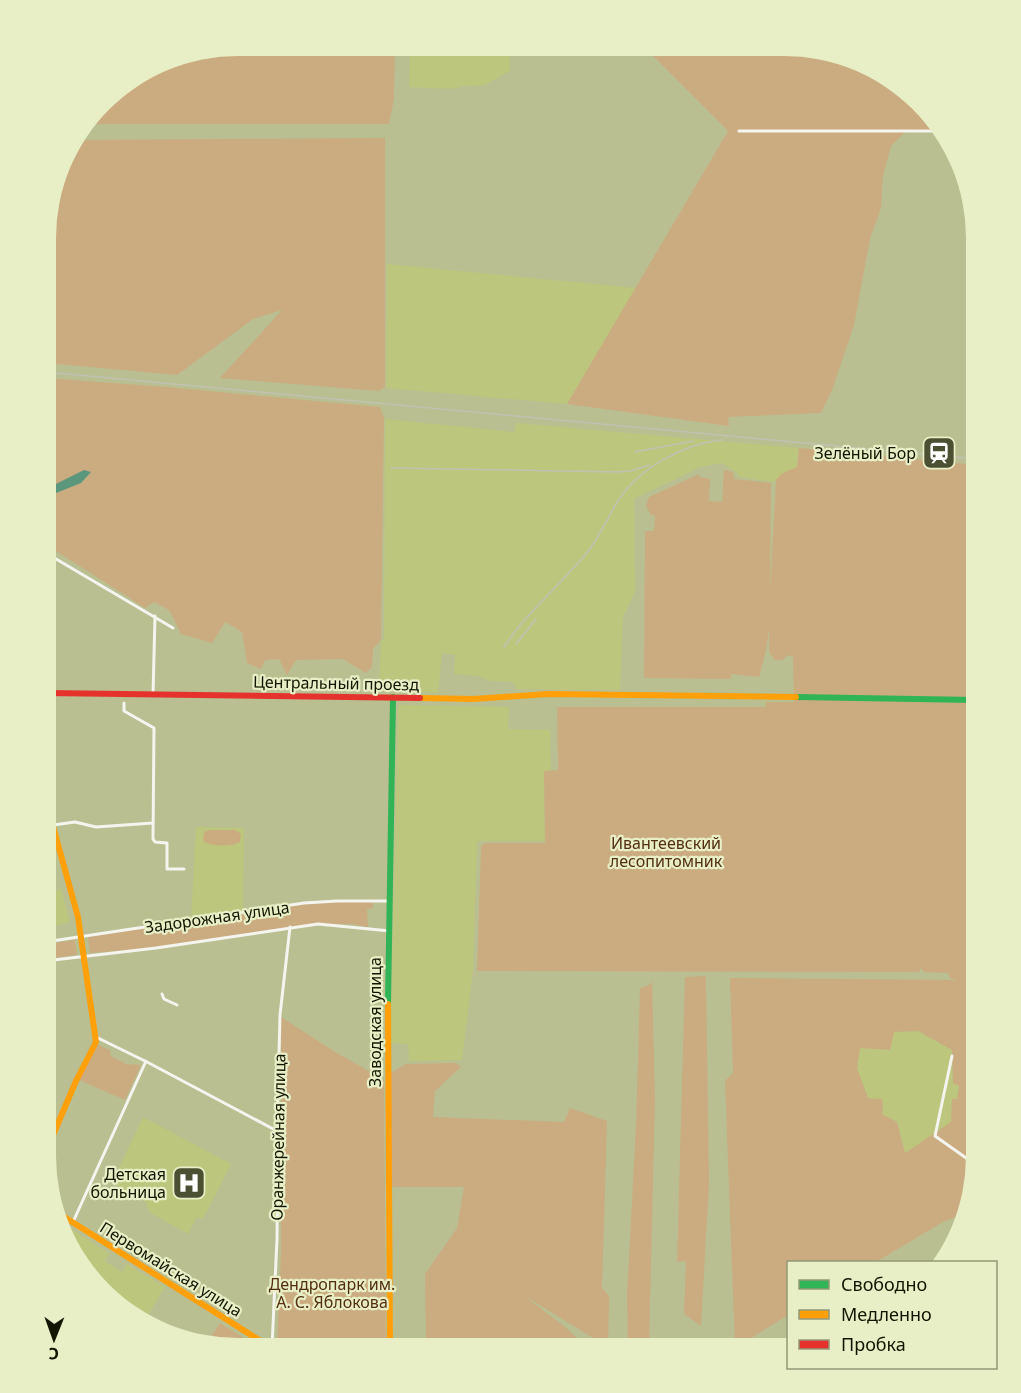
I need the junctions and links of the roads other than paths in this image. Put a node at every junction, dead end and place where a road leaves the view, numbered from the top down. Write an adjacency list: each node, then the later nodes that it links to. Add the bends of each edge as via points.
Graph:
1 (739, 131): 2 (street)
2 (931, 131)
3 (55, 558): 4 (street)
4 (155, 616): 5 (street); 7 (street)
5 (173, 628)
6 (55, 693): 7 (main road, Центральный проезд)
7 (153, 695): 8 (main road, Центральный проезд)
8 (393, 697): 9 (main road, Центральный проезд, via 482,699 625,694); 15 (main road, Заводская улица)
9 (966, 700)
10 (124, 703): 11 (street, via 124,711 153,728)
11 (153, 823): 12 (street); 14 (street, via 153,839 167,843 167,869)
12 (55, 825)
13 (55, 832): 18 (main road)
14 (184, 869)
15 (390, 901): 17 (main road, Заводская улица); 18 (street, Задорожная улица, via 304,903)
16 (290, 927): 17 (street, Задорожная улица, via 333,924); 20 (street, Задорожная улица); 28 (street, Оранжерейная улица, via 280,1015)
17 (390, 931): 34 (main road, Заводская улица)
18 (81, 937): 19 (street, Задорожная улица); 20 (main road)
19 (55, 941)
20 (84, 956): 21 (street, Задорожная улица); 24 (main road)
21 (55, 960)
22 (162, 994): 23 (street)
23 (177, 1005)
24 (96, 1037): 26 (street); 27 (main road)
25 (952, 1056): 29 (street, via 935,1136)
26 (146, 1061): 28 (street); 31 (street)
27 (55, 1130)
28 (277, 1131): 33 (street, Оранжерейная улица)
29 (965, 1157)
30 (67, 1218): 31 (main road, Первомайская улица)
31 (73, 1222): 32 (main road, Первомайская улица)
32 (255, 1337)
33 (272, 1337)
34 (390, 1337)

